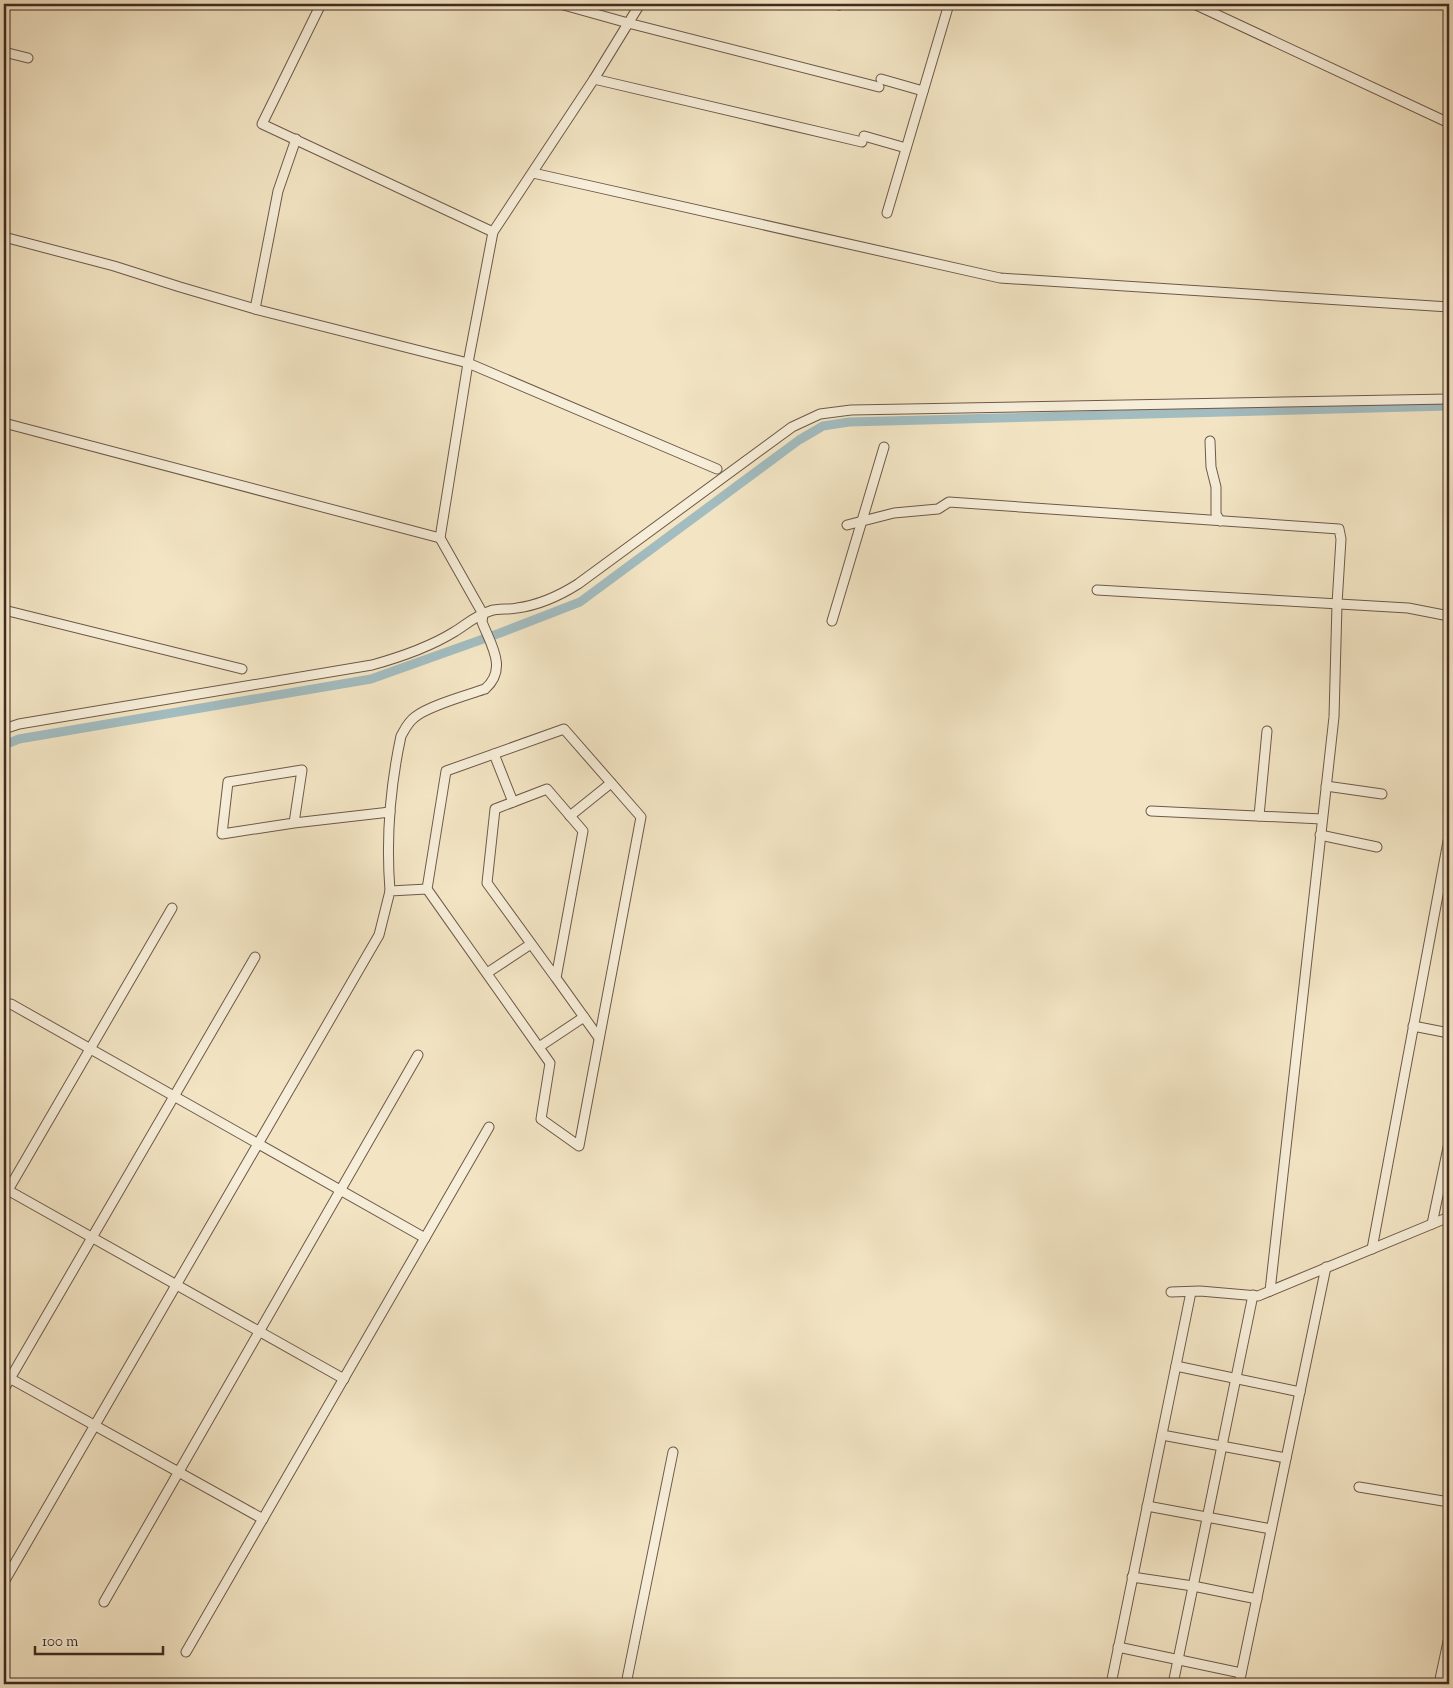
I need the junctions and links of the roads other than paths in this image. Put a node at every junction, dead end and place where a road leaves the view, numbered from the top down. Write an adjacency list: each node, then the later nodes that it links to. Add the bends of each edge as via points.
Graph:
1 (321, 4): 12 (street, via 262,124)
2 (560, 4): 6 (street)
3 (640, 4): 6 (street)
4 (949, 4): 10 (street)
5 (1194, 4): 11 (street)
6 (628, 23): 9 (street); 10 (street)
7 (4, 52): 8 (street)
8 (28, 58)
9 (594, 79): 13 (street); 14 (street)
10 (923, 91): 13 (street)
11 (1449, 123)
12 (296, 139): 16 (street); 19 (street, via 278,191)
13 (906, 148): 15 (street)
14 (533, 173): 16 (street); 18 (street, via 1000,278)
15 (887, 213)
16 (494, 232): 20 (street)
17 (4, 237): 19 (street)
18 (1449, 307)
19 (255, 309): 20 (street)
20 (468, 363): 25 (street); 29 (street)
21 (1449, 399): 34 (street, via 851,410 820,414 792,427 564,593 532,606 492,610)
22 (4, 423): 29 (street)
23 (1210, 441): 27 (street, via 1216,514)
24 (884, 447): 26 (street)
25 (717, 469)
26 (863, 520): 27 (street, via 894,512 938,509 949,502); 28 (street); 35 (street)
27 (1220, 521): 31 (street, via 1339,528)
28 (847, 525)
29 (440, 538): 34 (street)
30 (1097, 590): 31 (street)
31 (1337, 604): 33 (street, via 1408,608); 41 (street, via 1334,717)
32 (4, 610): 36 (street)
33 (1449, 616)
34 (482, 618): 37 (street, via 472,618 432,644 372,665); 45 (street, via 498,667 496,675 485,689 426,710 407,725 398,748)
35 (832, 621)
36 (242, 669)
37 (4, 729)
38 (1267, 731): 47 (street)
39 (494, 754): 40 (street, via 564,729); 43 (street); 53 (street, via 446,771)
40 (611, 783): 46 (street); 64 (street, via 641,817)
41 (1326, 786): 42 (street); 48 (street)
42 (1382, 794)
43 (513, 802): 46 (street, via 546,789); 56 (street, via 495,810 487,883)
44 (1152, 811): 47 (street)
45 (390, 812): 49 (street); 54 (street)
46 (570, 816): 59 (street, via 583,831)
47 (1259, 816): 48 (street)
48 (1322, 819): 50 (street)
49 (294, 823): 49 (street, via 222,834 228,782 302,770)
50 (1320, 835): 52 (street); 81 (street)
51 (1449, 841): 62 (street)
52 (1378, 847)
53 (427, 889): 54 (street); 58 (street)
54 (390, 891): 71 (street, via 380,935)
55 (172, 908): 66 (street)
56 (531, 944): 58 (street); 59 (street)
57 (255, 957): 68 (street)
58 (487, 973): 65 (street)
59 (556, 978): 61 (street)
60 (11, 1004): 66 (street)
61 (584, 1017): 64 (street); 65 (street)
62 (1413, 1026): 63 (street); 78 (street)
63 (1449, 1033)
64 (599, 1038): 65 (street, via 579,1146 541,1119 550,1063)
65 (539, 1047)
66 (90, 1049): 68 (street); 73 (street)
67 (418, 1055): 72 (street)
68 (174, 1096): 71 (street); 76 (street)
69 (489, 1127): 77 (street)
70 (1449, 1143): 75 (street)
71 (258, 1144): 72 (street); 80 (street)
72 (341, 1190): 77 (street); 85 (street)
73 (5, 1192): 76 (street)
74 (1449, 1217): 75 (street)
75 (1432, 1224): 78 (street)
76 (92, 1238): 80 (street); 87 (street)
77 (425, 1238): 89 (street)
78 (1372, 1249): 79 (street)
79 (1326, 1267): 81 (street); 91 (street)
80 (176, 1285): 85 (street); 92 (street)
81 (1270, 1290): 84 (street)
82 (1171, 1292): 83 (street)
83 (1191, 1292): 84 (street); 86 (street)
84 (1253, 1295): 88 (street)
85 (259, 1331): 89 (street); 97 (street)
86 (1176, 1366): 88 (street); 93 (street)
87 (7, 1377): 90 (street); 92 (street)
88 (1237, 1378): 91 (street); 94 (street)
89 (344, 1379): 102 (street)
90 (4, 1389)
91 (1300, 1392): 96 (street)
92 (95, 1426): 97 (street); 105 (street)
93 (1162, 1435): 94 (street); 100 (street)
94 (1223, 1447): 96 (street); 101 (street)
95 (673, 1452): 114 (street)
96 (1286, 1458): 103 (street)
97 (178, 1472): 102 (street); 108 (street)
98 (1359, 1486): 99 (street)
99 (1449, 1502)
100 (1147, 1506): 101 (street); 104 (street)
101 (1207, 1517): 103 (street); 106 (street)
102 (263, 1519): 111 (street)
103 (1271, 1530): 107 (street)
104 (1132, 1577): 106 (street); 110 (street)
105 (4, 1582)
106 (1193, 1586): 107 (street); 112 (street)
107 (1257, 1599): 113 (street)
108 (104, 1602)
109 (1449, 1637): 118 (street)
110 (1118, 1647): 112 (street); 115 (street)
111 (186, 1652)
112 (1178, 1659): 113 (street); 116 (street)
113 (1241, 1673): 117 (street)
114 (626, 1684)
115 (1111, 1684)
116 (1173, 1684)
117 (1239, 1684)
118 (1439, 1684)

